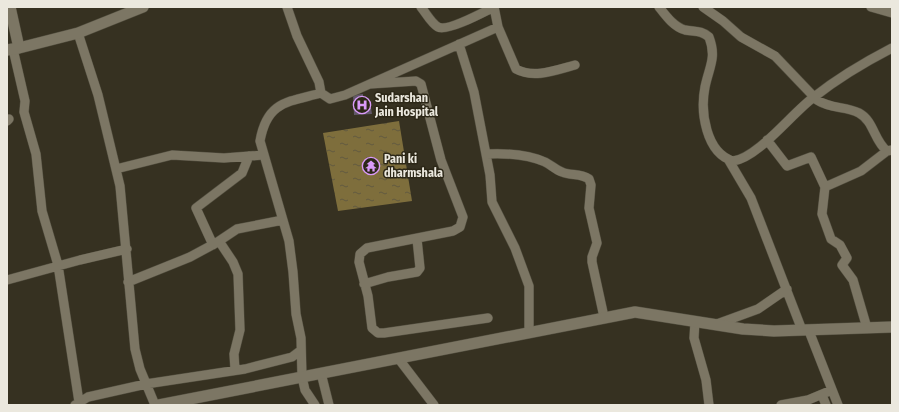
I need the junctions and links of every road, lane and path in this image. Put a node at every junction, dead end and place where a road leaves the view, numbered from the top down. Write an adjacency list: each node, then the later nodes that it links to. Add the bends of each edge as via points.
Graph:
1 (10, 7): 13 (main road)
2 (143, 7): 10 (main road)
3 (288, 7): 16 (street, via 297,36 319,82)
4 (422, 7): 9 (street, via 436,26 443,28 494,7)
5 (659, 7): 23 (street, via 680,28 698,31 709,37 713,55 703,100 705,117 713,145)
6 (702, 7): 17 (street, via 723,21 740,37 775,56)
7 (871, 7): 8 (street)
8 (892, 12)
9 (498, 27): 11 (street); 14 (street, via 513,64 521,72 538,74)
10 (78, 33): 13 (main road); 24 (street, via 98,95)
11 (459, 44): 15 (street); 20 (street, via 474,92)
12 (892, 48): 17 (street, via 854,69)
13 (13, 49): 30 (street, via 25,101 24,112 36,154 42,211)
14 (575, 65)
15 (370, 84): 16 (street, via 334,99 326,98); 27 (street, via 416,81 421,84 441,160 462,212 462,222 457,230)
16 (321, 93): 21 (street, via 280,105 272,111 262,130 260,141)
17 (814, 96): 18 (street); 19 (street, via 823,104 860,113 871,125 881,146)
18 (766, 140): 23 (street, via 739,160); 25 (street, via 787,166 811,157)
19 (889, 150): 25 (street, via 861,172)
20 (486, 154): 35 (street, via 511,154 536,159 563,173 579,174 589,179 589,208 597,243 592,262); 42 (street, via 494,206 515,248 529,286)
21 (263, 155): 22 (street); 26 (street)
22 (249, 156): 24 (street, via 211,158 172,155); 28 (street, via 242,173 196,208)
23 (728, 159): 34 (street, via 751,198)
24 (116, 168): 29 (street)
25 (826, 186): 40 (street, via 822,214 830,239 840,245 847,258 842,265 853,280)
26 (283, 220): 28 (street, via 236,228); 43 (street, via 292,254 296,314 301,338)
27 (417, 239): 33 (street, via 420,268 417,272); 33 (street, via 363,250 358,258)
28 (216, 243): 32 (street, via 166,268); 45 (street, via 233,262 238,274 240,330 234,354)
29 (127, 249): 30 (street); 32 (street)
30 (58, 265): 31 (street); 51 (street)
31 (7, 280)
32 (128, 282): 48 (street, via 136,349)
33 (364, 284): 36 (street, via 372,328 378,333)
34 (786, 289): 38 (street, via 758,309); 41 (street)
35 (604, 317): 37 (main road, via 644,312); 42 (main road)
36 (488, 318)
37 (695, 321): 38 (main road); 57 (street, via 694,338 706,380)
38 (717, 324): 41 (main road, via 743,329)
39 (892, 327): 40 (main road)
40 (868, 328): 41 (main road)
41 (806, 331): 49 (street)
42 (529, 332): 44 (main road)
43 (300, 351): 45 (street, via 292,356); 47 (street)
44 (398, 358): 46 (main road); 56 (street)
45 (235, 370): 48 (street)
46 (321, 373): 47 (main road); 55 (street)
47 (302, 377): 53 (main road); 54 (street, via 305,390)
48 (146, 384): 51 (street); 52 (street)
49 (832, 390): 50 (street); 60 (street)
50 (822, 395): 58 (street); 59 (street)
51 (77, 403)
52 (155, 405)
53 (159, 405)
54 (315, 405)
55 (329, 405)
56 (434, 405)
57 (708, 405)
58 (781, 405)
59 (826, 405)
60 (838, 405)

